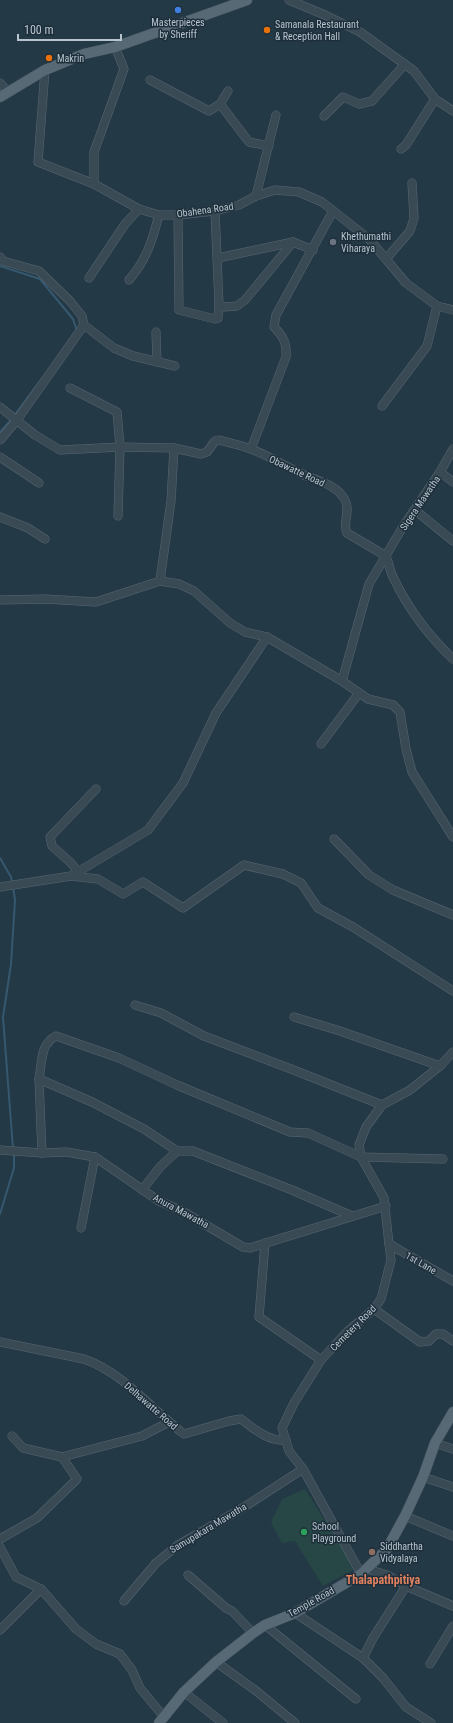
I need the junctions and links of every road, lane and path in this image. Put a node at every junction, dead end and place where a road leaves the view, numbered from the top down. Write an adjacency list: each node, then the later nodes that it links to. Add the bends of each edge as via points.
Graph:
1 (247, 0): 3 (main road)
2 (289, 0): 4 (street, via 360,32)
3 (115, 47): 5 (main road, via 84,54); 18 (street, via 124,69 94,152)
4 (405, 64): 10 (street, via 414,71); 14 (street, via 372,101 359,104 343,97)
5 (45, 70): 9 (main road); 18 (street, Obahena Road, via 38,162)
6 (150, 80): 11 (street, via 209,111)
7 (0, 83): 9 (street)
8 (228, 91): 11 (street)
9 (4, 94)
10 (435, 99): 12 (street); 16 (street, via 406,145)
11 (220, 104): 15 (street, via 249,142)
12 (453, 111)
13 (276, 115): 15 (street)
14 (324, 116)
15 (269, 146): 19 (street)
16 (400, 149)
17 (412, 183): 29 (street, via 414,218 410,230)
18 (94, 184): 20 (street, Obahena Road)
19 (256, 196): 21 (street, Obahena Road, via 238,205); 22 (street, Obahena Road, via 275,190 299,192 322,202)
20 (139, 208): 23 (street, Obahena Road); 30 (street, via 125,224)
21 (215, 210): 24 (street, Obahena Road); 28 (street)
22 (333, 211): 26 (street); 29 (street, Obahena Road, via 369,239)
23 (159, 215): 24 (street, Obahena Road); 31 (street, via 153,239 141,266)
24 (178, 215): 32 (street, via 179,310 215,319 218,318)
25 (293, 242): 26 (street); 28 (street); 32 (street, via 245,300 237,306 224,307)
26 (313, 250): 46 (street, via 276,315 274,328 287,345 286,357)
27 (0, 258): 35 (street, via 39,271 70,301 82,316)
28 (218, 258): 32 (street)
29 (386, 259): 33 (street, Obahena Road, via 406,283)
30 (89, 278)
31 (130, 280)
32 (219, 304)
33 (437, 306): 34 (street, Obahena Road); 40 (street, via 427,346)
34 (453, 310)
35 (84, 325): 37 (street, via 114,348); 42 (street)
36 (156, 332): 37 (street)
37 (157, 362): 38 (street)
38 (175, 366)
39 (70, 388): 44 (street, via 117,412)
40 (382, 406)
41 (0, 408): 42 (street)
42 (14, 418): 43 (street); 44 (street, via 60,450)
43 (0, 440)
44 (120, 447): 45 (street); 53 (street)
45 (174, 448): 46 (street, Obawatte Road, via 201,454 207,452 215,441 219,440); 58 (street, via 171,502)
46 (251, 449): 57 (street, Obawatte Road, via 323,481 337,491 346,501 344,527 347,533)
47 (453, 449): 49 (street, Sigera Mawatha)
48 (0, 457): 51 (street)
49 (440, 472): 50 (street); 52 (street, Sigera Mawatha)
50 (453, 482)
51 (39, 483)
52 (415, 510): 56 (street); 57 (street, Sigera Mawatha)
53 (118, 516)
54 (0, 517): 55 (street, via 28,528)
55 (45, 539)
56 (453, 540)
57 (386, 556): 61 (street, via 393,578 405,600 439,646); 62 (street, Sigera Mawatha, via 369,584)
58 (160, 581): 59 (street, via 96,602); 60 (street, via 179,584 194,591 230,623 245,632)
59 (0, 600)
60 (267, 637): 62 (street); 68 (street, via 216,714 183,783 148,830)
61 (453, 659)
62 (342, 681): 63 (street)
63 (359, 693): 64 (street); 66 (street, via 368,699 393,705 400,712 412,772)
64 (320, 744)
65 (96, 789): 68 (street, via 50,837 52,846)
66 (453, 837)
67 (334, 839): 71 (street, via 375,879 393,890)
68 (79, 873): 69 (street)
69 (71, 876): 70 (street); 72 (street, via 98,879 122,894 143,882 183,908 244,865 283,874 301,883 318,908 353,927)
70 (0, 887)
71 (453, 915)
72 (453, 991)
73 (135, 1004): 78 (street, via 161,1013 204,1036)
74 (294, 1017): 76 (street)
75 (453, 1052): 76 (street)
76 (440, 1066): 78 (street, via 410,1090)
77 (39, 1079): 80 (street, via 92,1102 144,1129); 81 (street); 83 (street, via 43,1052 48,1040 56,1036 119,1058 290,1132 308,1133)
78 (382, 1106): 83 (street, via 366,1127 359,1145)
79 (0, 1150): 81 (street, Anura Mawatha)
80 (178, 1151): 85 (street, via 160,1167); 87 (street, via 193,1151)
81 (42, 1153): 82 (street, Anura Mawatha, via 66,1152)
82 (95, 1157): 85 (street, Anura Mawatha); 88 (street)
83 (361, 1158): 84 (street); 86 (street, Cemetery Road)
84 (443, 1159)
85 (142, 1190): 89 (street, Anura Mawatha, via 243,1247 250,1248)
86 (386, 1206): 87 (street, Anura Mawatha); 90 (street, Cemetery Road)
87 (352, 1216): 89 (street, Anura Mawatha)
88 (81, 1228)
89 (265, 1243): 95 (street, via 259,1317)
90 (390, 1244): 91 (street, 1st Lane); 92 (street, Cemetery Road, via 391,1260 381,1299)
91 (453, 1281)
92 (374, 1309): 93 (street, via 420,1342 429,1341 436,1334 443,1334); 95 (street, Cemetery Road, via 347,1332)
93 (453, 1341)
94 (0, 1342): 97 (street, Delhawatte Road, via 95,1363 133,1388)
95 (321, 1360): 99 (street, Cemetery Road, via 294,1403 282,1428)
96 (453, 1412): 100 (main road, Temple Road)
97 (169, 1422): 99 (street, Delhawatte Road, via 184,1434 241,1419 255,1430 277,1441); 102 (street, via 142,1436)
98 (12, 1436): 102 (street, via 23,1448)
99 (286, 1440): 103 (street, Cemetery Road, via 289,1451)
100 (435, 1444): 101 (street); 104 (main road, Temple Road)
101 (453, 1449)
102 (62, 1457): 108 (street, via 77,1479 37,1518)
103 (303, 1469): 110 (street, Cemetery Road); 114 (street, Samupakara Mawatha, via 178,1545 156,1563)
104 (423, 1477): 105 (street); 106 (main road, Temple Road)
105 (453, 1487)
106 (405, 1516): 107 (street); 110 (main road, Temple Road, via 387,1549)
107 (453, 1536)
108 (0, 1539)
109 (0, 1547): 113 (street, via 16,1577)
110 (364, 1571): 112 (street, via 387,1575); 116 (main road, Temple Road)
111 (188, 1575): 120 (street)
112 (406, 1586): 115 (street); 121 (street)
113 (41, 1589): 119 (street); 126 (street, via 76,1629 96,1644 120,1654)
114 (124, 1601)
115 (453, 1606)
116 (295, 1613): 117 (main road, Temple Road); 121 (street)
117 (265, 1625): 120 (main road, Temple Road); 125 (street)
118 (453, 1626): 123 (street)
119 (0, 1630)
120 (253, 1632): 122 (main road, Temple Road)
121 (363, 1658): 129 (street, via 383,1678 406,1708)
122 (216, 1662): 124 (main road, Temple Road); 128 (street)
123 (430, 1664)
124 (184, 1692): 126 (main road, Temple Road); 127 (street)
125 (356, 1699)
126 (161, 1720)
127 (223, 1723)
128 (295, 1723)
129 (431, 1723)

